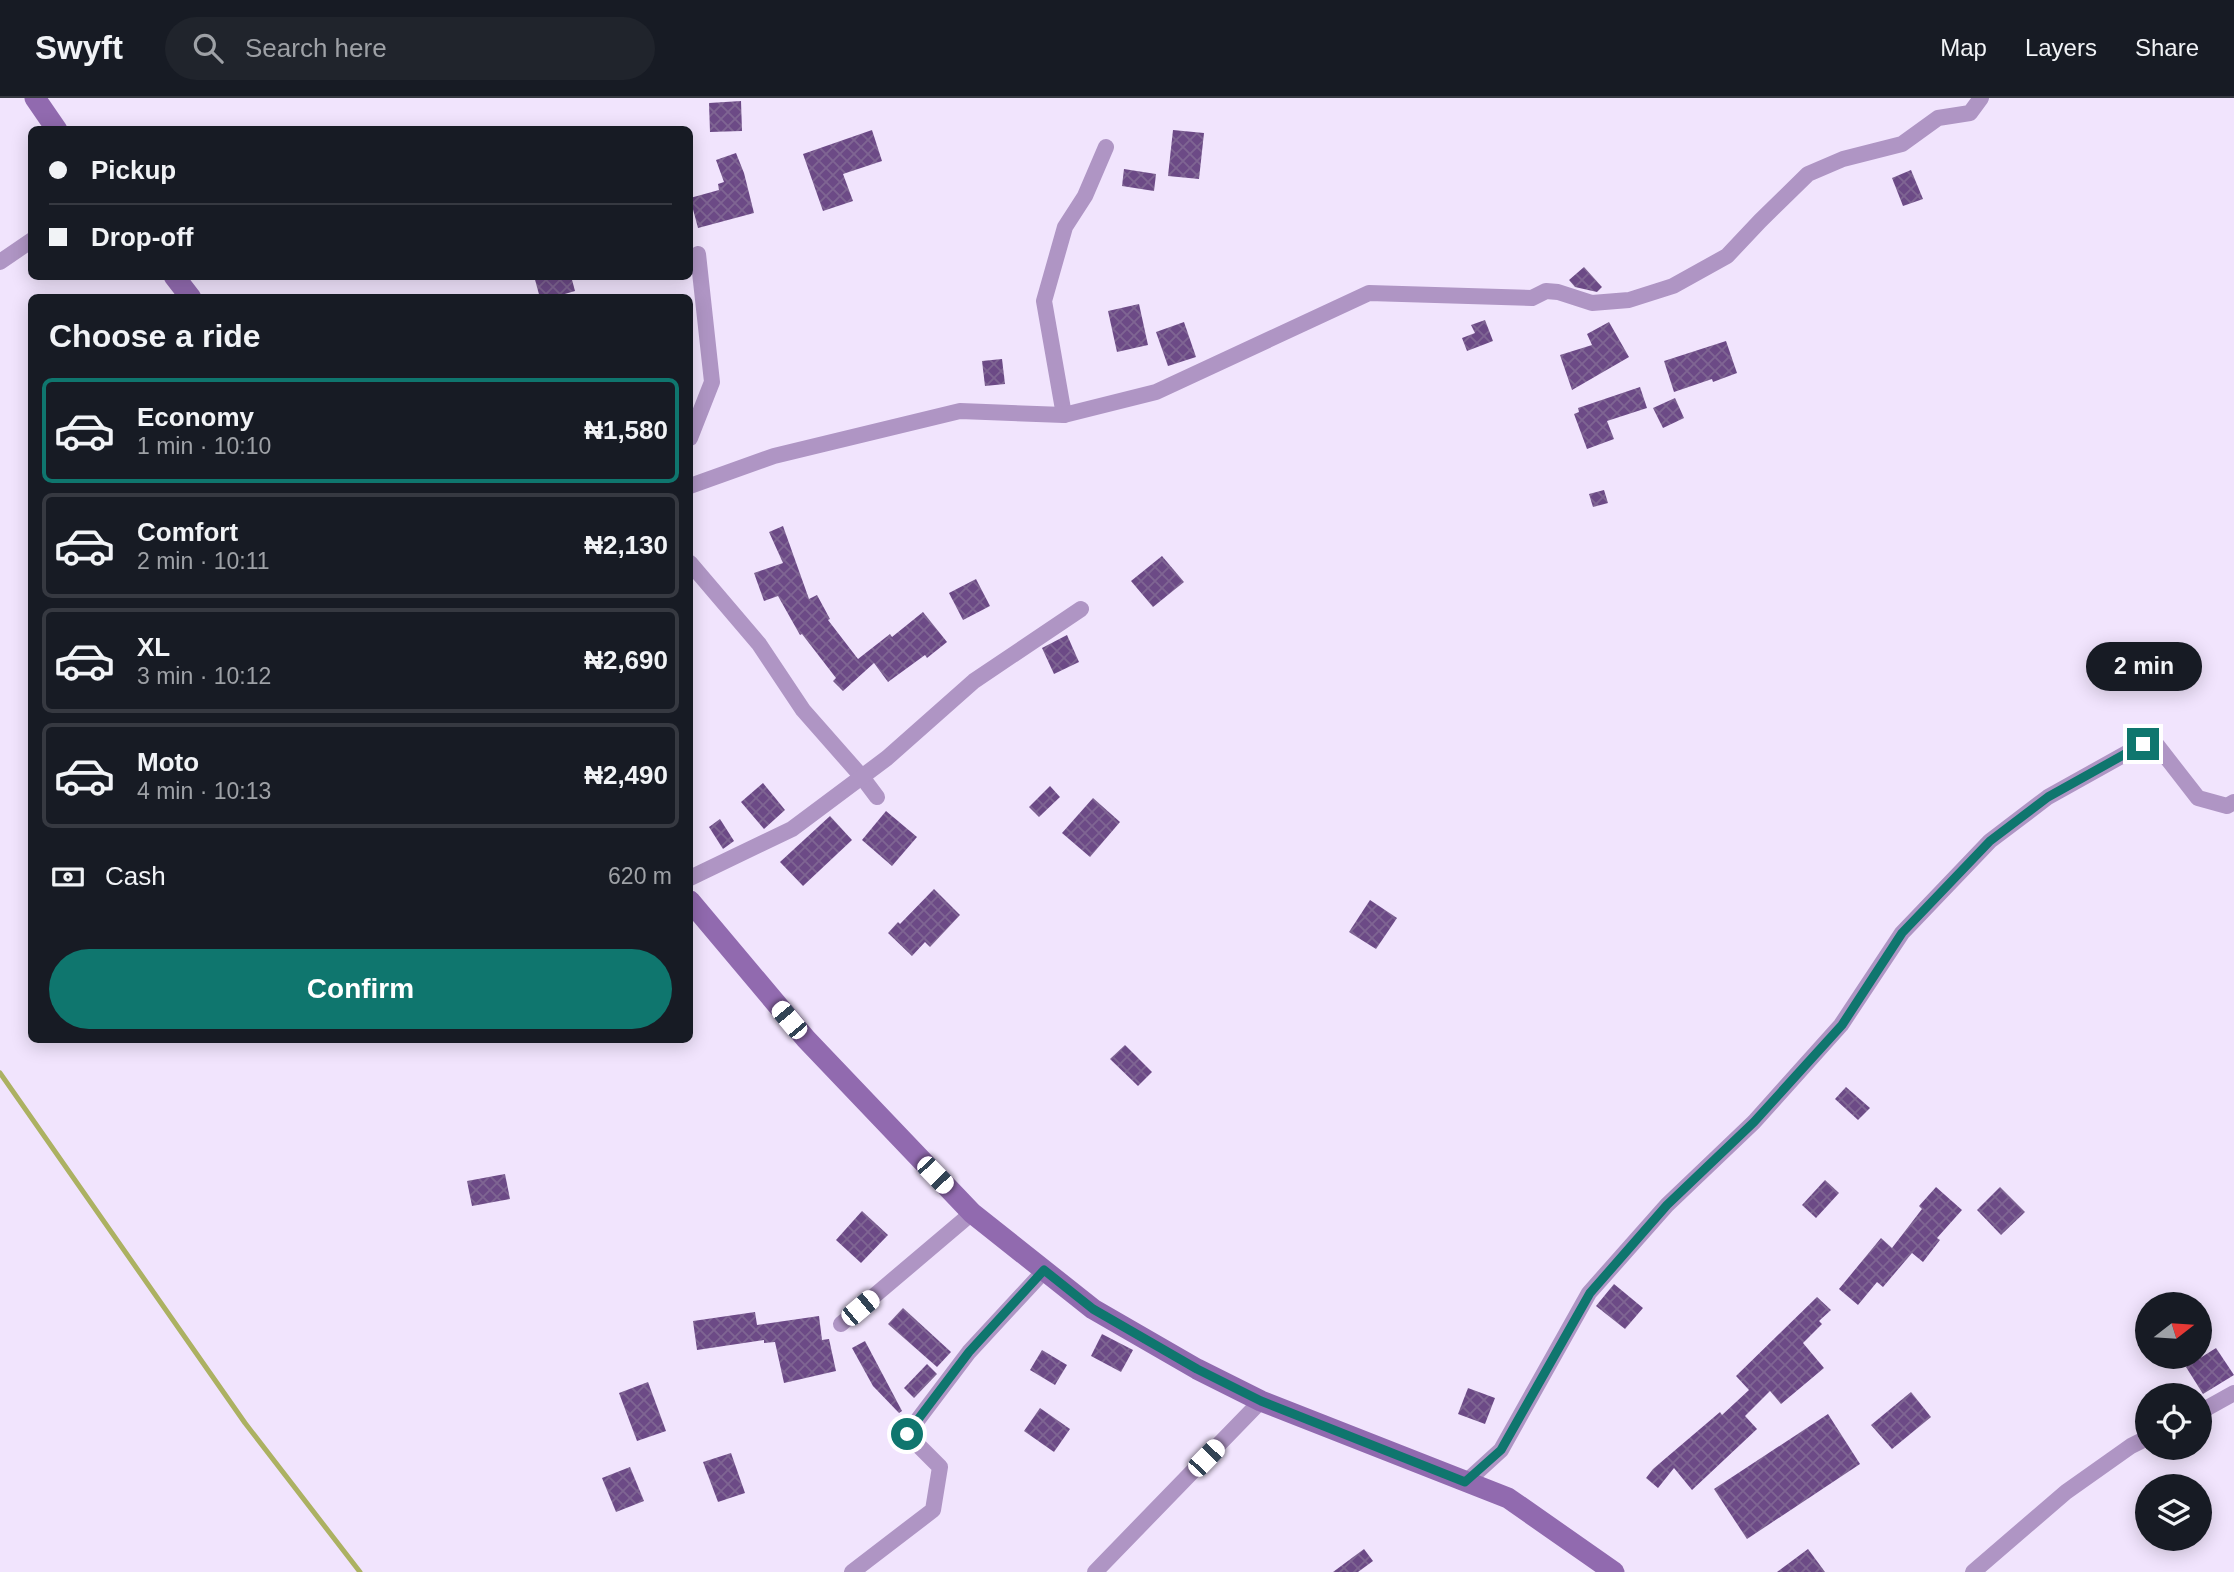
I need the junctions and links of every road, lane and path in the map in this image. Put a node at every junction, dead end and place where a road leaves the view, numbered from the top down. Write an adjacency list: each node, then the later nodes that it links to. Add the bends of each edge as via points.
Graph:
1 (35, 98): 3 (main road)
2 (1981, 98): 10 (street, via 1970,113 1938,118 1902,144 1843,159 1808,174 1727,256 1673,286 1629,300 1592,303 1546,291 1532,298 1369,293 1156,392)
3 (54, 126)
4 (1106, 147): 10 (street, via 1065,227 1044,301)
5 (28, 243): 7 (street)
6 (698, 254): 11 (street, via 712,382)
7 (0, 262)
8 (177, 280): 9 (main road)
9 (188, 294)
10 (1064, 415): 12 (street, via 960,411 774,457)
11 (693, 430)
12 (693, 485)
13 (693, 567): 15 (street, via 759,644 803,710)
14 (1081, 609): 15 (street, via 974,681)
15 (862, 777): 16 (street); 18 (street, via 792,830)
16 (877, 797)
17 (2234, 802): 27 (street, via 2227,806 2198,798 2156,744 2143,744 2048,797 1990,841 1902,933 1842,1025 1754,1122 1667,1205 1590,1293 1501,1450)
18 (693, 877)
19 (693, 905): 20 (main road, via 806,1039)
20 (972, 1213): 21 (main road); 22 (street)
21 (1044, 1270): 24 (main road, via 1093,1309); 28 (street, via 969,1352 907,1434 940,1468 933,1510)
22 (841, 1324)
23 (2234, 1393): 25 (street)
24 (1261, 1401): 27 (main road); 29 (street)
25 (2212, 1405)
26 (2135, 1444): 31 (street, via 2066,1492)
27 (1465, 1482): 30 (main road, via 1508,1498)
28 (852, 1572)
29 (1095, 1572)
30 (1614, 1572)
31 (1973, 1572)

